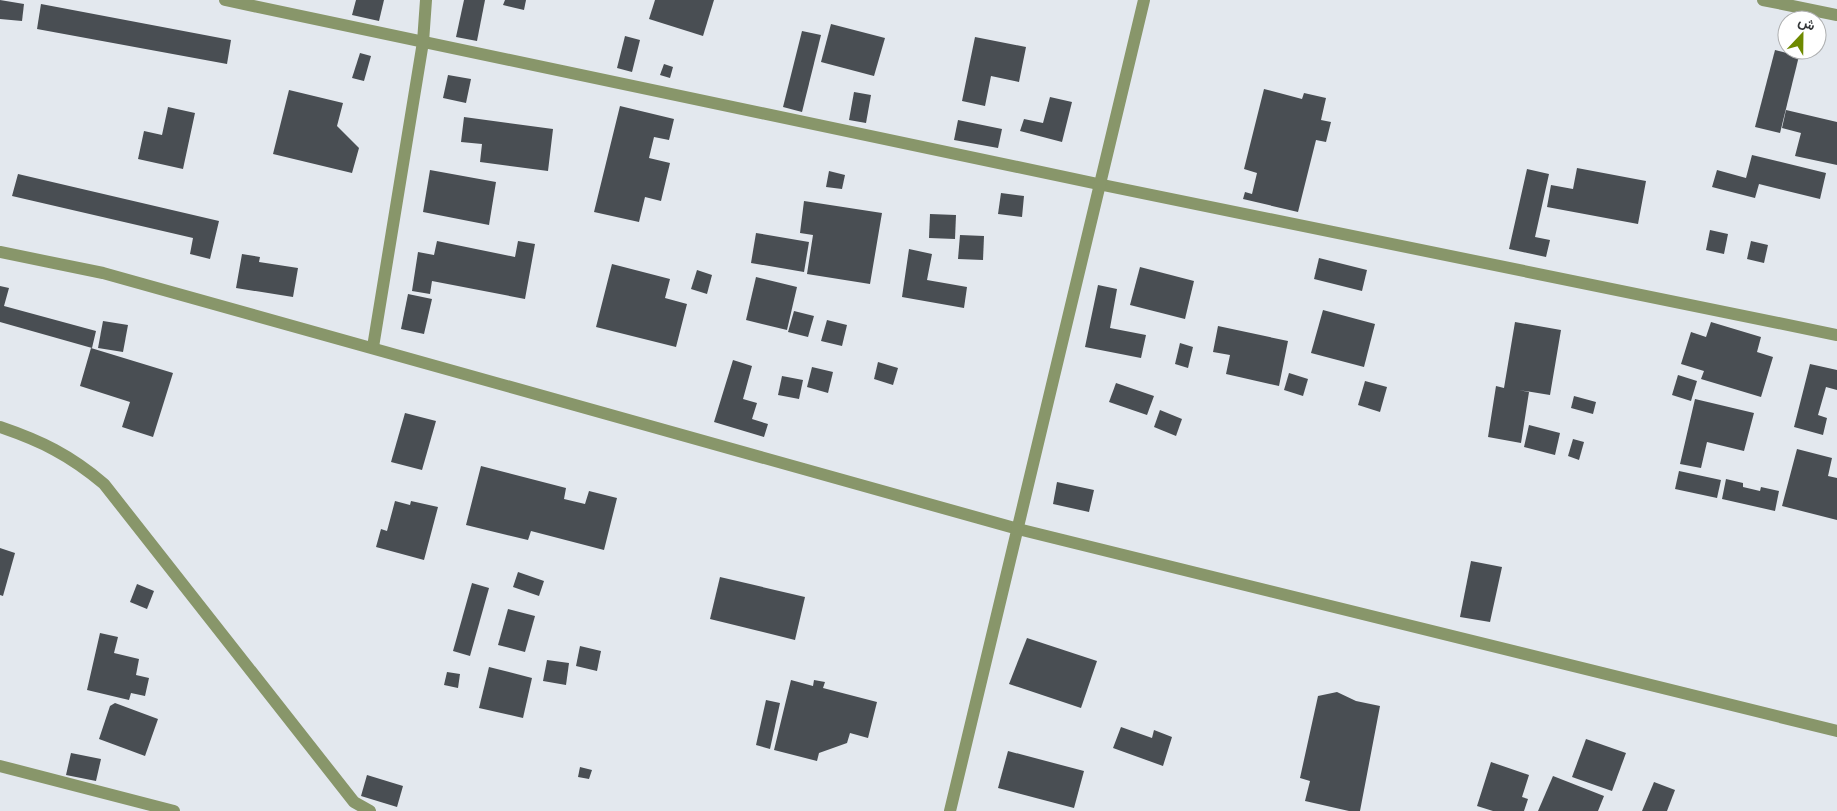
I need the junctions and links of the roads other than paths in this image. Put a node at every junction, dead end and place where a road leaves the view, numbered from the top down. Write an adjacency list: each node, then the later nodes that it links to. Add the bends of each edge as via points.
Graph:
1 (225, 0): 6 (street)
2 (426, 0): 6 (street)
3 (1144, 0): 7 (street)
4 (1763, 0): 5 (street)
5 (1837, 15)
6 (423, 42): 7 (street); 10 (street)
7 (1098, 184): 9 (street); 12 (street)
8 (0, 252): 10 (street, via 104,273)
9 (1837, 336)
10 (373, 347): 12 (street)
11 (0, 427): 17 (street, via 40,441 84,467 104,484 354,802)
12 (1018, 528): 13 (street); 18 (street)
13 (1837, 731)
14 (0, 766): 15 (street)
15 (143, 807): 16 (street)
16 (174, 811)
17 (370, 811)
18 (950, 811)

